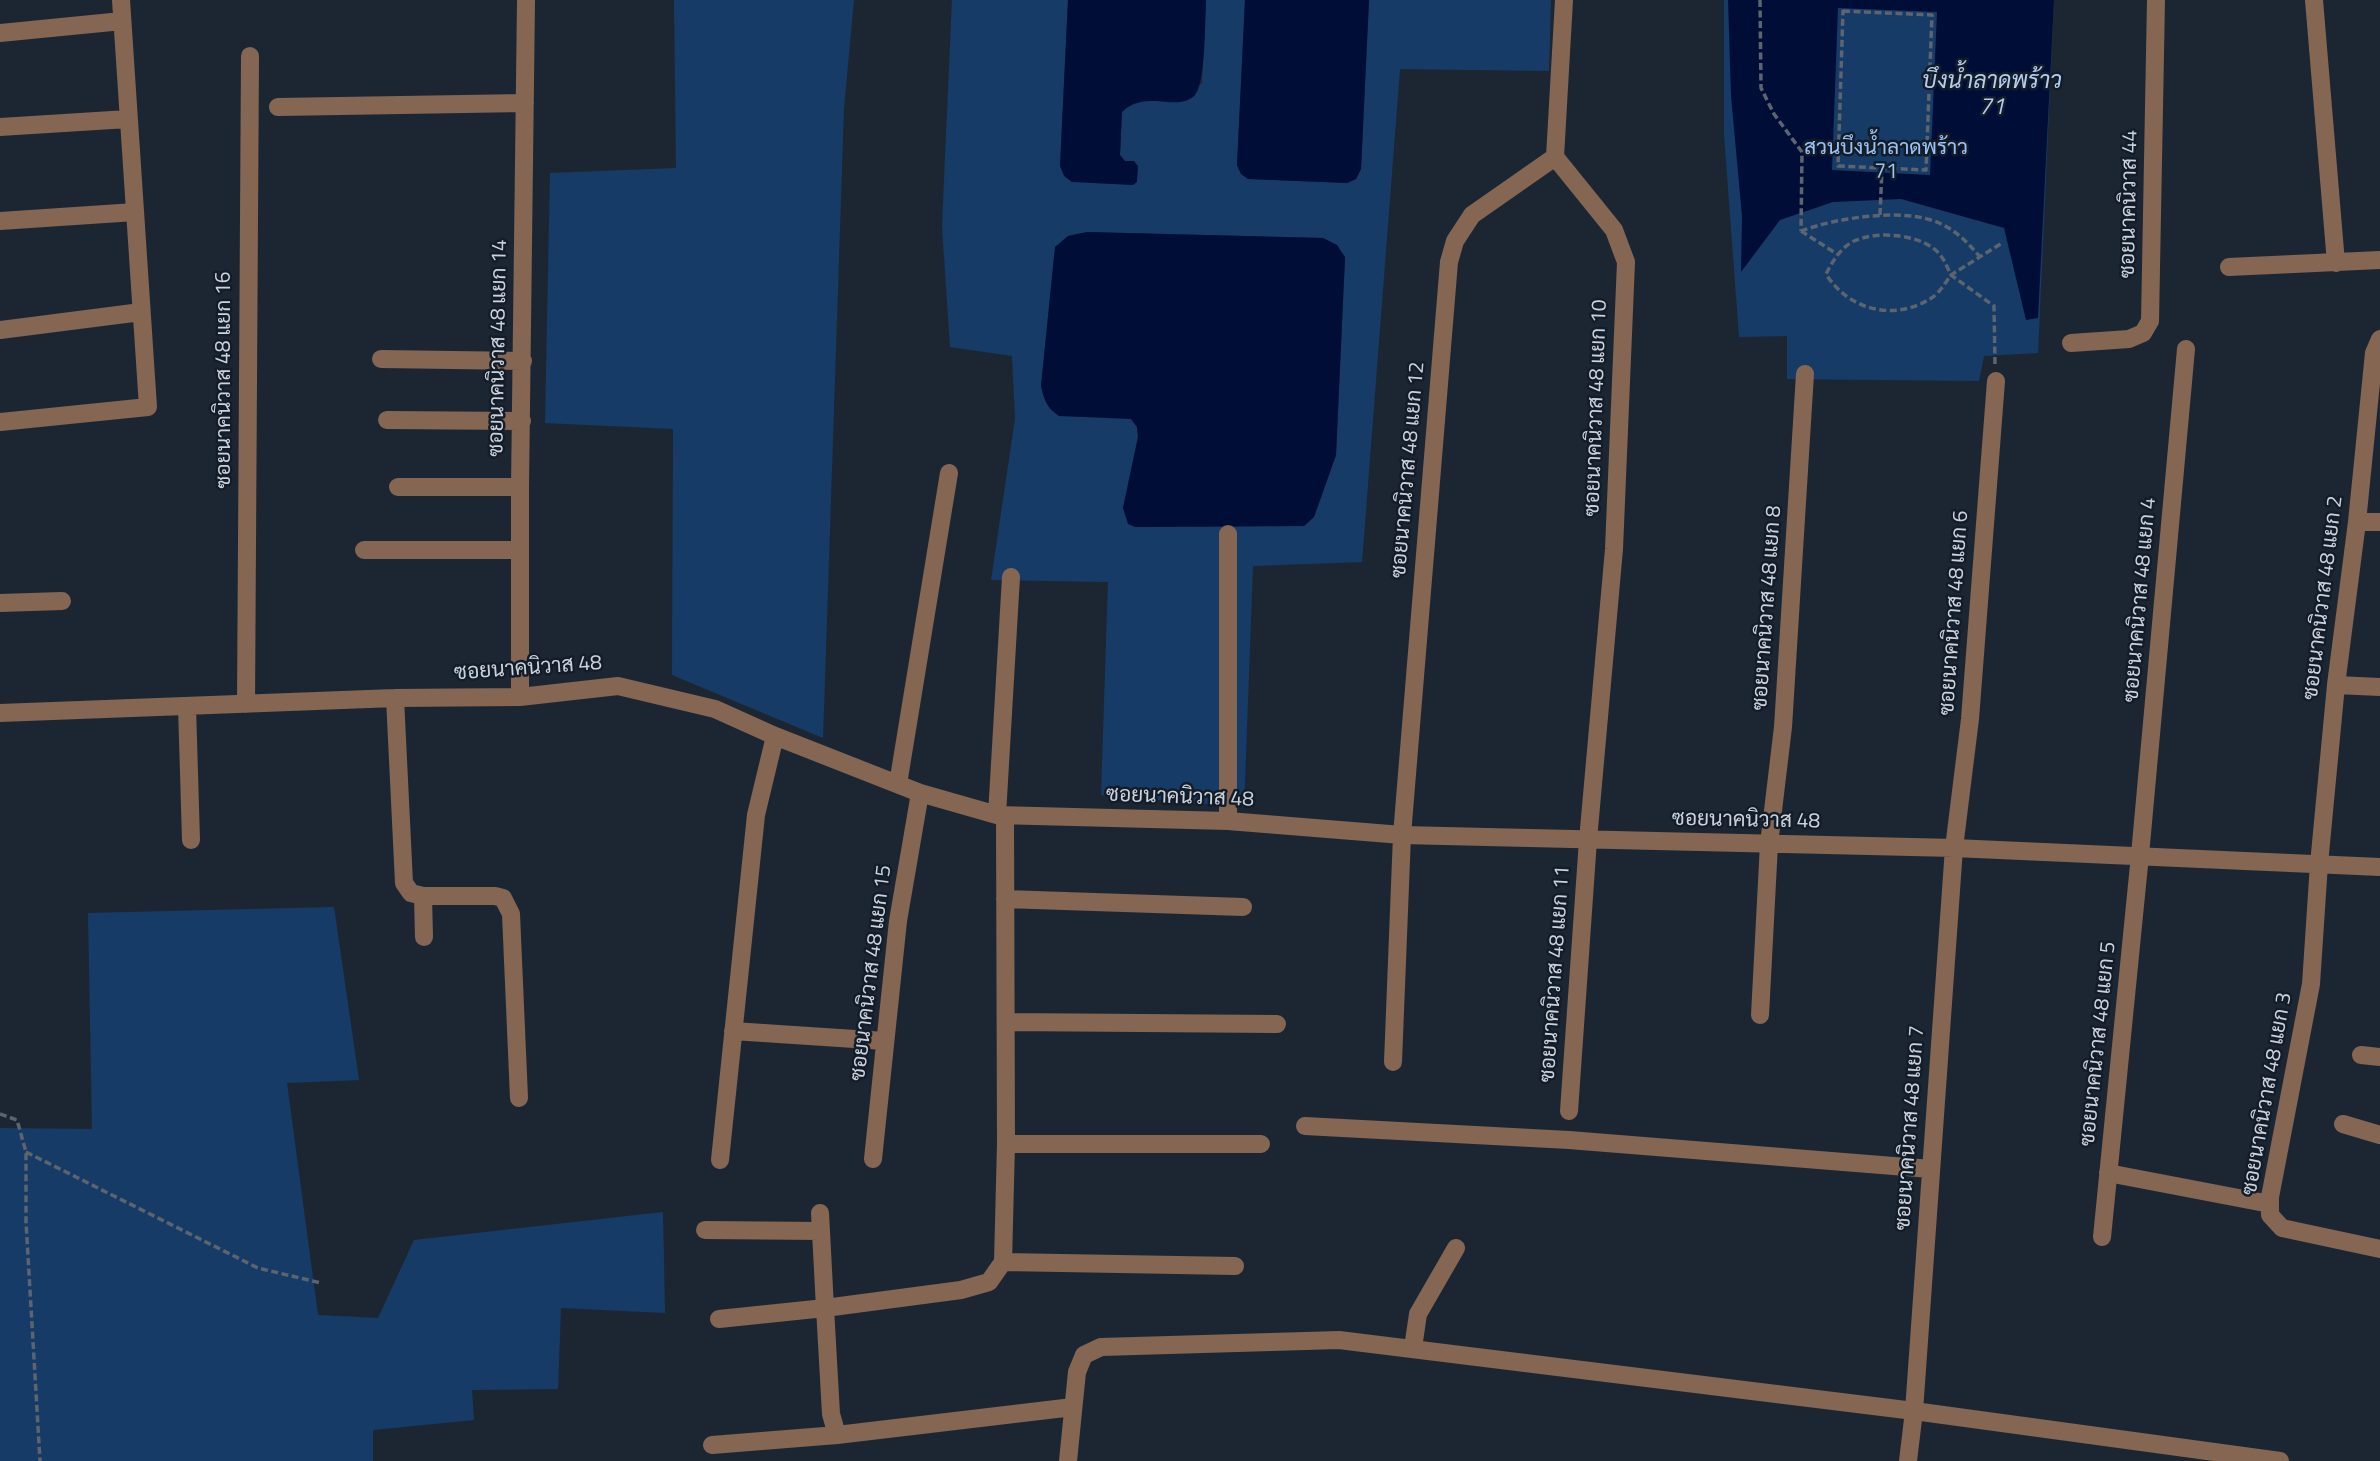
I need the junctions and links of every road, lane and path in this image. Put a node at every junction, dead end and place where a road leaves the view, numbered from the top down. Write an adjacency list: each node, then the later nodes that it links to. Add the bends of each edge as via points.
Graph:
1 (121, 0): 7 (street)
2 (526, 0): 10 (street, ซอยนาคนิวาส 48 แยก 14)
3 (1564, 0): 14 (street)
4 (1760, 0): 19 (path, via 1761,88 1802,152)
5 (2156, 0): 30 (street, ซอยนาคนิวาส 44, via 2150,321 2143,333 2129,340)
6 (2314, 0): 24 (street)
7 (122, 21): 8 (street); 12 (street)
8 (0, 33)
9 (250, 56): 54 (street, ซอยนาคนิวาส 48 แยก 16)
10 (526, 103): 11 (street); 33 (street, ซอยนาคนิวาส 48 แยก 14)
11 (278, 107)
12 (128, 119): 13 (street); 16 (street)
13 (0, 127)
14 (1555, 157): 62 (street, ซอยนาคนิวาส 48 แยก 12, via 1472,215 1455,241 1449,262); 64 (street, ซอยนาคนิวาส 48 แยก 10, via 1614,230 1626,262 1614,550)
15 (1882, 170): 15 (path, via 1926,170 1932,15 1843,11 1838,166); 17 (path)
16 (135, 212): 18 (street); 27 (street)
17 (1880, 215): 19 (path, via 1823,223); 22 (path, via 1938,222 1964,238)
18 (0, 221)
19 (1801, 232): 21 (path)
20 (2002, 243): 22 (path)
21 (1838, 254): 26 (path, via 1855,241 1885,234 1917,239 1940,254); 26 (path, via 1826,274 1836,290 1856,303 1880,310 1912,308 1935,296)
22 (1981, 258): 26 (path)
23 (2380, 260): 24 (street)
24 (2336, 263): 25 (street)
25 (2229, 267)
26 (1951, 275): 35 (path, via 1994,306)
27 (141, 312): 28 (street); 38 (street, via 148,407)
28 (0, 330)
29 (2380, 339): 42 (street, ซอยนาคนิวาส 48 แยก 2, via 2374,353)
30 (2071, 343)
31 (2186, 349): 67 (street, ซอยนาคนิวาส 48 แยก 4)
32 (381, 359): 33 (street)
33 (523, 361): 37 (street, ซอยนาคนิวาส 48 แยก 14)
34 (1805, 374): 65 (street, ซอยนาคนิวาส 48 แยก 8, via 1783,727)
35 (1996, 381): 66 (street, ซอยนาคนิวาส 48 แยก 6, via 1970,719)
36 (387, 420): 37 (street)
37 (522, 421): 41 (street, ซอยนาคนิวาส 48 แยก 14)
38 (0, 422)
39 (949, 473): 58 (street)
40 (398, 487): 41 (street)
41 (520, 487): 46 (street, ซอยนาคนิวาส 48 แยก 14)
42 (2357, 522): 43 (street); 50 (street, ซอยนาคนิวาส 48 แยก 2)
43 (2380, 522)
44 (1228, 534): 61 (street)
45 (364, 550): 46 (street)
46 (520, 550): 52 (street, ซอยนาคนิวาส 48 แยก 14)
47 (1011, 577): 60 (street)
48 (62, 601): 49 (street)
49 (0, 603)
50 (2336, 685): 51 (street); 68 (street, ซอยนาคนิวาส 48 แยก 2)
51 (2380, 687)
52 (520, 697): 53 (street, ซอยนาคนิวาส 48); 57 (street, ซอยนาคนิวาส 48, via 618,686 715,709)
53 (395, 698): 54 (street, ซอยนาคนิวาส 48); 70 (street, via 404,883 411,893)
54 (246, 704): 55 (street, ซอยนาคนิวาส 48)
55 (187, 706): 56 (street, ซอยนาคนิวาส 48); 63 (street)
56 (0, 713)
57 (775, 736): 58 (street, ซอยนาคนิวาส 48); 77 (street, via 756,814)
58 (898, 784): 59 (street, ซอยนาคนิวาส 48)
59 (920, 793): 60 (street, ซอยนาคนิวาส 48); 78 (street, ซอยนาคนิวาส 48 แยก 15, via 898,921)
60 (1001, 816): 61 (street, ซอยนาคนิวาส 48); 71 (street)
61 (1228, 821): 62 (street, ซอยนาคนิวาส 48)
62 (1402, 835): 64 (street, ซอยนาคนิวาส 48); 81 (street, ซอยนาคนิวาส 48 แยก 12)
63 (191, 840)
64 (1588, 840): 65 (street, ซอยนาคนิวาส 48); 83 (street, ซอยนาคนิวาส 48 แยก 11)
65 (1769, 844): 66 (street, ซอยนาคนิวาส 48); 74 (street, ซอยนาคนิวาส 48 แยก 8)
66 (1954, 848): 67 (street, ซอยนาคนิวาส 48); 93 (street, ซอยนาคนิวาส 48 แยก 7)
67 (2140, 855): 68 (street, ซอยนาคนิวาส 48); 94 (street, ซอยนาคนิวาส 48 แยก 5)
68 (2319, 864): 69 (street, ซอยนาคนิวาส 48); 95 (street, ซอยนาคนิวาส 48 แยก 3, via 2311,984)
69 (2380, 867)
70 (423, 896): 73 (street); 82 (street, via 495,896 508,905)
71 (1005, 899): 72 (street); 75 (street)
72 (1243, 907)
73 (424, 937)
74 (1760, 1015)
75 (1006, 1022): 76 (street); 88 (street)
76 (1277, 1024)
77 (733, 1031): 78 (street); 92 (street)
78 (885, 1041): 91 (street, ซอยนาคนิวาส 48 แยก 15)
79 (2361, 1055): 80 (street)
80 (2380, 1057)
81 (1393, 1062)
82 (519, 1098)
83 (1569, 1111)
84 (0, 1114): 90 (path, via 17,1120)
85 (2343, 1124): 87 (street)
86 (1305, 1126): 93 (street, via 1569,1140)
87 (2380, 1135)
88 (1006, 1144): 89 (street); 100 (street)
89 (1261, 1144)
90 (26, 1152): 102 (path, via 258,1268); 110 (path)
91 (873, 1159)
92 (720, 1160)
93 (1931, 1169): 107 (street, ซอยนาคนิวาส 48 แยก 7)
94 (2108, 1173): 95 (street); 97 (street, ซอยนาคนิวาส 48 แยก 5)
95 (2270, 1204): 99 (street, ซอยนาคนิวาส 48 แยก 3, via 2270,1215 2282,1228)
96 (705, 1230): 103 (street, via 820,1222)
97 (2102, 1237)
98 (1457, 1248): 105 (street, via 1418,1314)
99 (2380, 1249)
100 (1003, 1262): 101 (street); 103 (street, via 989,1282 961,1290)
101 (1235, 1266)
102 (321, 1283)
103 (825, 1308): 104 (street); 108 (street, via 831,1414)
104 (719, 1319)
105 (1413, 1348): 106 (street, via 1339,1340 1101,1347 1084,1355 1077,1371); 107 (street)
106 (1073, 1407): 108 (street); 111 (street)
107 (1914, 1411): 112 (street, ซอยนาคนิวาส 48 แยก 7); 113 (street)
108 (837, 1435): 109 (street)
109 (712, 1445)
110 (40, 1461)
111 (1068, 1461)
112 (1908, 1461)
113 (2280, 1461)

